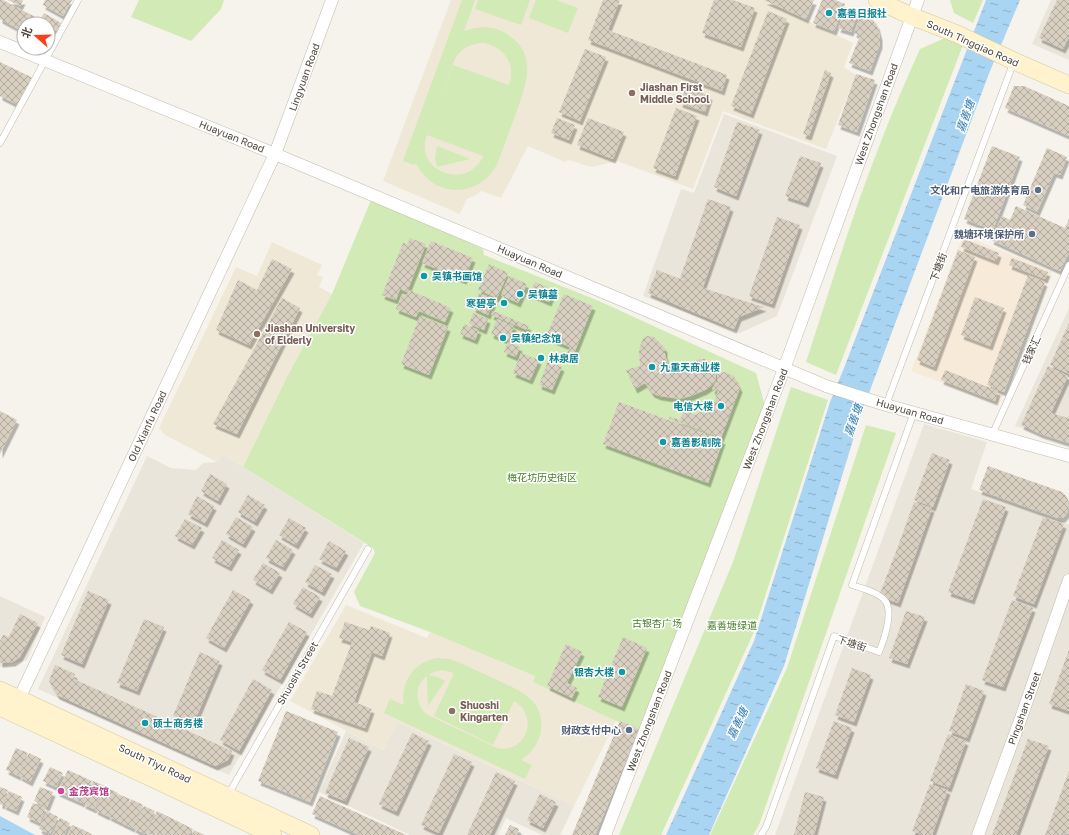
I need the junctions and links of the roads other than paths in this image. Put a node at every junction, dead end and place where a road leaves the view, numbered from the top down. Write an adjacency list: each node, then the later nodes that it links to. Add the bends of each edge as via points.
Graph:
1 (78, 0): 7 (lane)
2 (332, 0): 11 (street, Lingyuan Road)
3 (877, 0): 5 (main road, South Tingqiao Road)
4 (918, 0): 5 (street, West Zhongshan Road)
5 (911, 16): 8 (main road, South Tingqiao Road); 13 (street, West Zhongshan Road)
6 (0, 42): 7 (street, Huayuan Road)
7 (44, 61): 10 (lane); 11 (street, Huayuan Road)
8 (1014, 61): 9 (main road, South Tingqiao Road); 14 (lane, 下塘街)
9 (1069, 85)
10 (0, 143)
11 (275, 154): 13 (street, Huayuan Road); 21 (street, Old Xianfu Road)
12 (1069, 265): 16 (lane, 钱家汇)
13 (784, 369): 14 (street, Huayuan Road, via 826,386); 26 (street, West Zhongshan Road)
14 (886, 405): 15 (street, Huayuan Road)
15 (914, 412): 16 (street, Huayuan Road); 27 (lane, 下塘街, via 852,585 871,592 886,602 888,616 885,639 879,652 834,636)
16 (992, 434): 17 (street, Huayuan Road)
17 (1069, 456)
18 (368, 549): 23 (lane, Shuoshi Street)
19 (1069, 580): 28 (street, Pingshan Street)
20 (0, 690): 21 (main road, South Tiyu Road)
21 (19, 699): 23 (main road, South Tiyu Road)
22 (0, 707): 24 (main road, South Tiyu Road)
23 (227, 796): 25 (main road, South Tiyu Road)
24 (273, 835)
25 (311, 835)
26 (605, 835)
27 (761, 835)
28 (978, 835)

